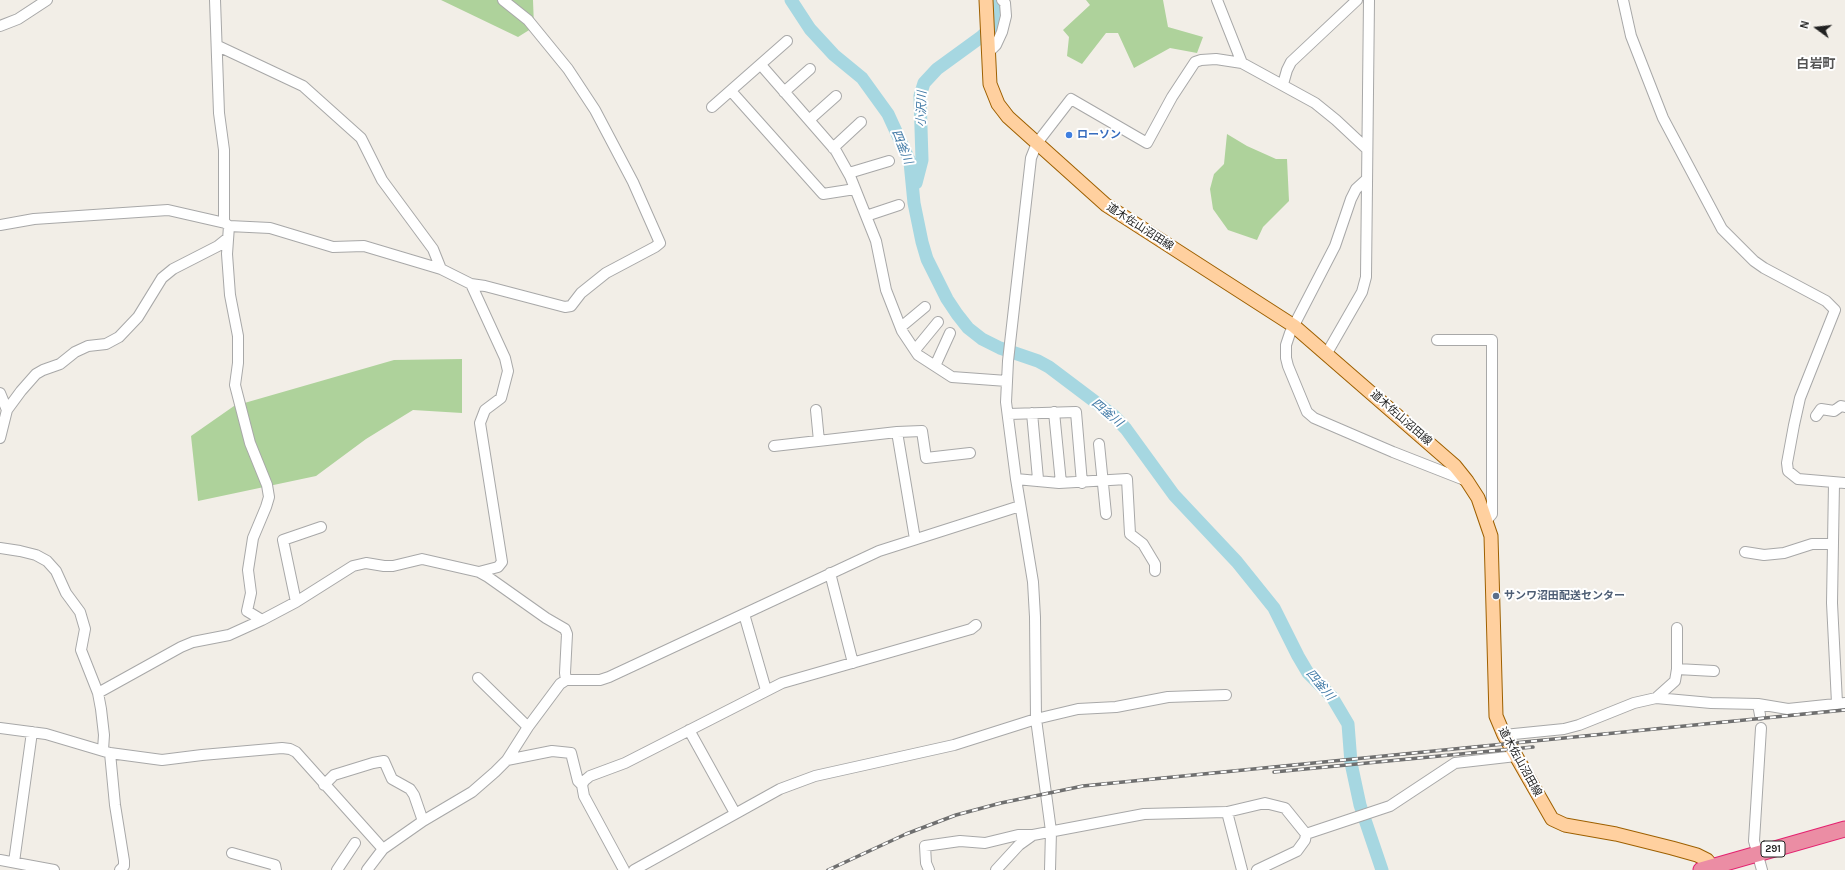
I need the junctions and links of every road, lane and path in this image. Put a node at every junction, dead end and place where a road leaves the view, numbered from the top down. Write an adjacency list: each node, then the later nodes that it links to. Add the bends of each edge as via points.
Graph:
1 (47, 0): 10 (street)
2 (215, 0): 12 (street)
3 (503, 0): 37 (street, via 528,20 568,69 595,110 633,182 660,243 606,273 581,293 571,306)
4 (986, 0): 13 (main road, 道木佐山沼田線)
5 (1002, 0): 13 (street, via 1005,3 1006,16 1002,32 996,45)
6 (1217, 0): 14 (street)
7 (1357, 0): 17 (street, via 1291,62)
8 (1369, 0): 26 (street)
9 (1623, 0): 68 (street, via 1631,36 1663,118 1722,229 1764,268 1832,305 1834,310 1800,398 1787,463 1788,471 1798,479)
10 (0, 26)
11 (787, 41): 15 (street)
12 (218, 46): 33 (street, via 219,113); 36 (street, via 303,86 361,138 382,180 433,249)
13 (988, 53): 24 (main road, 道木佐山沼田線, via 990,84 998,104 1008,117)
14 (1242, 63): 17 (street); 24 (street, via 1216,59 1195,62 1147,143 1071,99)
15 (761, 65): 18 (street); 19 (street)
16 (810, 69): 19 (street)
17 (1283, 84): 26 (street, via 1324,110)
18 (731, 91): 21 (street); 30 (street, via 823,194)
19 (784, 92): 22 (street)
20 (836, 96): 22 (street)
21 (712, 107)
22 (809, 120): 25 (street)
23 (861, 122): 25 (street)
24 (1037, 143): 40 (main road, 道木佐山沼田線, via 1106,205); 47 (street, via 1031,158)
25 (833, 148): 28 (street)
26 (1367, 149): 29 (street)
27 (889, 161): 28 (street)
28 (848, 173): 30 (street)
29 (1367, 179): 40 (street, via 1356,189 1351,199 1335,246); 45 (street, via 1366,278 1362,292)
30 (855, 189): 32 (street)
31 (899, 205): 32 (street)
32 (866, 216): 41 (street, via 876,241 886,290)
33 (227, 224): 34 (street, via 168,210 34,219); 35 (street); 36 (street, via 270,228 333,247 364,246)
34 (0, 225)
35 (228, 238): 50 (street, via 162,278 138,318 119,337 106,344 74,352 60,364 42,370); 83 (street, via 230,295 238,336 235,385 250,442 268,490 266,507 253,538 248,570 251,593 247,611)
36 (441, 269): 37 (street)
37 (471, 284): 79 (street, via 505,358 508,371 501,398 485,410 480,426 502,562 498,567)
38 (925, 307): 41 (street)
39 (938, 322): 44 (street)
40 (1294, 326): 45 (main road, 道木佐山沼田線); 65 (street, via 1286,345 1286,358 1307,412 1314,418)
41 (901, 327): 44 (street)
42 (950, 334): 46 (street)
43 (1437, 340): 72 (street, via 1492,340 1492,514)
44 (915, 350): 46 (street, via 918,355)
45 (1327, 353): 65 (main road, 道木佐山沼田線, via 1455,466)
46 (935, 366): 47 (street, via 952,377)
47 (1007, 382): 54 (street)
48 (0, 394): 50 (street)
49 (1845, 407): 55 (street, via 1841,406 1834,411 1821,409)
50 (7, 410): 57 (street)
51 (816, 410): 58 (street)
52 (1054, 412): 53 (street); 66 (street); 67 (street, via 1076,412)
53 (1032, 413): 54 (street); 63 (street)
54 (1008, 414): 62 (street)
55 (1816, 416)
56 (897, 432): 58 (street); 61 (street, via 922,431 926,458); 74 (street)
57 (0, 438)
58 (819, 441): 60 (street)
59 (1099, 444): 64 (street)
60 (774, 446)
61 (970, 453)
62 (1016, 479): 63 (street); 70 (street)
63 (1038, 480): 66 (street)
64 (1103, 481): 67 (street); 71 (street); 78 (street, via 1127,479 1130,534 1143,544 1155,564)
65 (1467, 481): 72 (main road, 道木佐山沼田線, via 1478,498)
66 (1061, 483): 67 (street)
67 (1082, 483)
68 (1834, 483): 69 (street); 75 (street)
69 (1845, 483)
70 (1020, 506): 74 (street); 98 (street, via 1036,616)
71 (1106, 514)
72 (1487, 520): 104 (main road, 道木佐山沼田線, via 1490,536 1494,707)
73 (321, 527): 81 (street, via 283,540)
74 (915, 539): 80 (street)
75 (1833, 544): 77 (street, via 1812,544 1784,553); 95 (street, via 1832,603)
76 (0, 548): 92 (street, via 36,555 56,570 66,593 77,606 84,621 85,632 81,650)
77 (1745, 552)
78 (1154, 571)
79 (479, 572): 81 (street, via 422,558 408,563 384,566 366,563 360,564); 90 (street, via 500,583 565,629)
80 (830, 573): 82 (street); 86 (street)
81 (296, 602): 83 (street)
82 (744, 614): 90 (street, via 609,677 600,680); 91 (street)
83 (262, 620): 92 (street, via 228,635 181,647)
84 (976, 625): 86 (street, via 972,629)
85 (1677, 628): 87 (street)
86 (853, 663): 91 (street, via 794,679)
87 (1678, 669): 88 (street); 94 (street, via 1672,686)
88 (1714, 671)
89 (478, 678): 99 (street)
90 (566, 680): 99 (street, via 560,684)
91 (766, 690): 102 (street)
92 (98, 693): 105 (street)
93 (1226, 695): 98 (street, via 1168,697 1116,707 1078,709)
94 (1656, 698): 96 (street); 104 (street, via 1634,703 1564,729)
95 (1841, 703): 96 (street, via 1788,709)
96 (1758, 704): 97 (street)
97 (1760, 715)
98 (1036, 719): 111 (street, via 954,745 815,776 780,789); 114 (street)
99 (528, 727): 107 (street)
100 (0, 728): 103 (street)
101 (1760, 728): 120 (street, via 1754,841)
102 (689, 730): 109 (street, via 625,763 590,776); 111 (street)
103 (32, 732): 105 (street); 122 (street)
104 (1504, 735): 106 (main road, 道木佐山沼田線)
105 (106, 751): 108 (street, via 162,760 240,751 290,749 296,752); 125 (street, via 124,861 124,866)
106 (1516, 756): 115 (street, via 1455,763 1390,806); 123 (main road, 道木佐山沼田線, via 1552,819 1557,823 1616,834 1697,855 1707,860)
107 (507, 760): 109 (street, via 552,751 571,753 578,781); 112 (street, via 472,792)
108 (324, 785): 112 (street, via 334,775 384,761 392,779 410,789 414,795); 118 (street)
109 (582, 785): 129 (street, via 584,796)
110 (1227, 812): 114 (street, via 1144,814); 115 (street, via 1265,803 1285,808); 134 (street)
111 (735, 813): 130 (street)
112 (422, 821): 118 (street)
113 (1845, 829): 120 (highway, 291)
114 (1051, 831): 116 (street); 133 (street)
115 (1306, 834): 135 (street, via 1297,851)
116 (1032, 835): 131 (street, via 1018,835 985,843 960,841 925,846); 132 (street)
117 (355, 843): 127 (street)
118 (383, 849): 128 (street)
119 (232, 853): 126 (street, via 275,865)
120 (1757, 853): 123 (highway, 291); 136 (street)
121 (0, 860): 122 (street)
122 (14, 862): 124 (street)
123 (1706, 868)
124 (54, 870)
125 (120, 870)
126 (276, 870)
127 (338, 870)
128 (367, 870)
129 (624, 870)
130 (634, 870)
131 (929, 870)
132 (996, 870)
133 (1050, 870)
134 (1242, 870)
135 (1257, 870)
136 (1762, 870)

